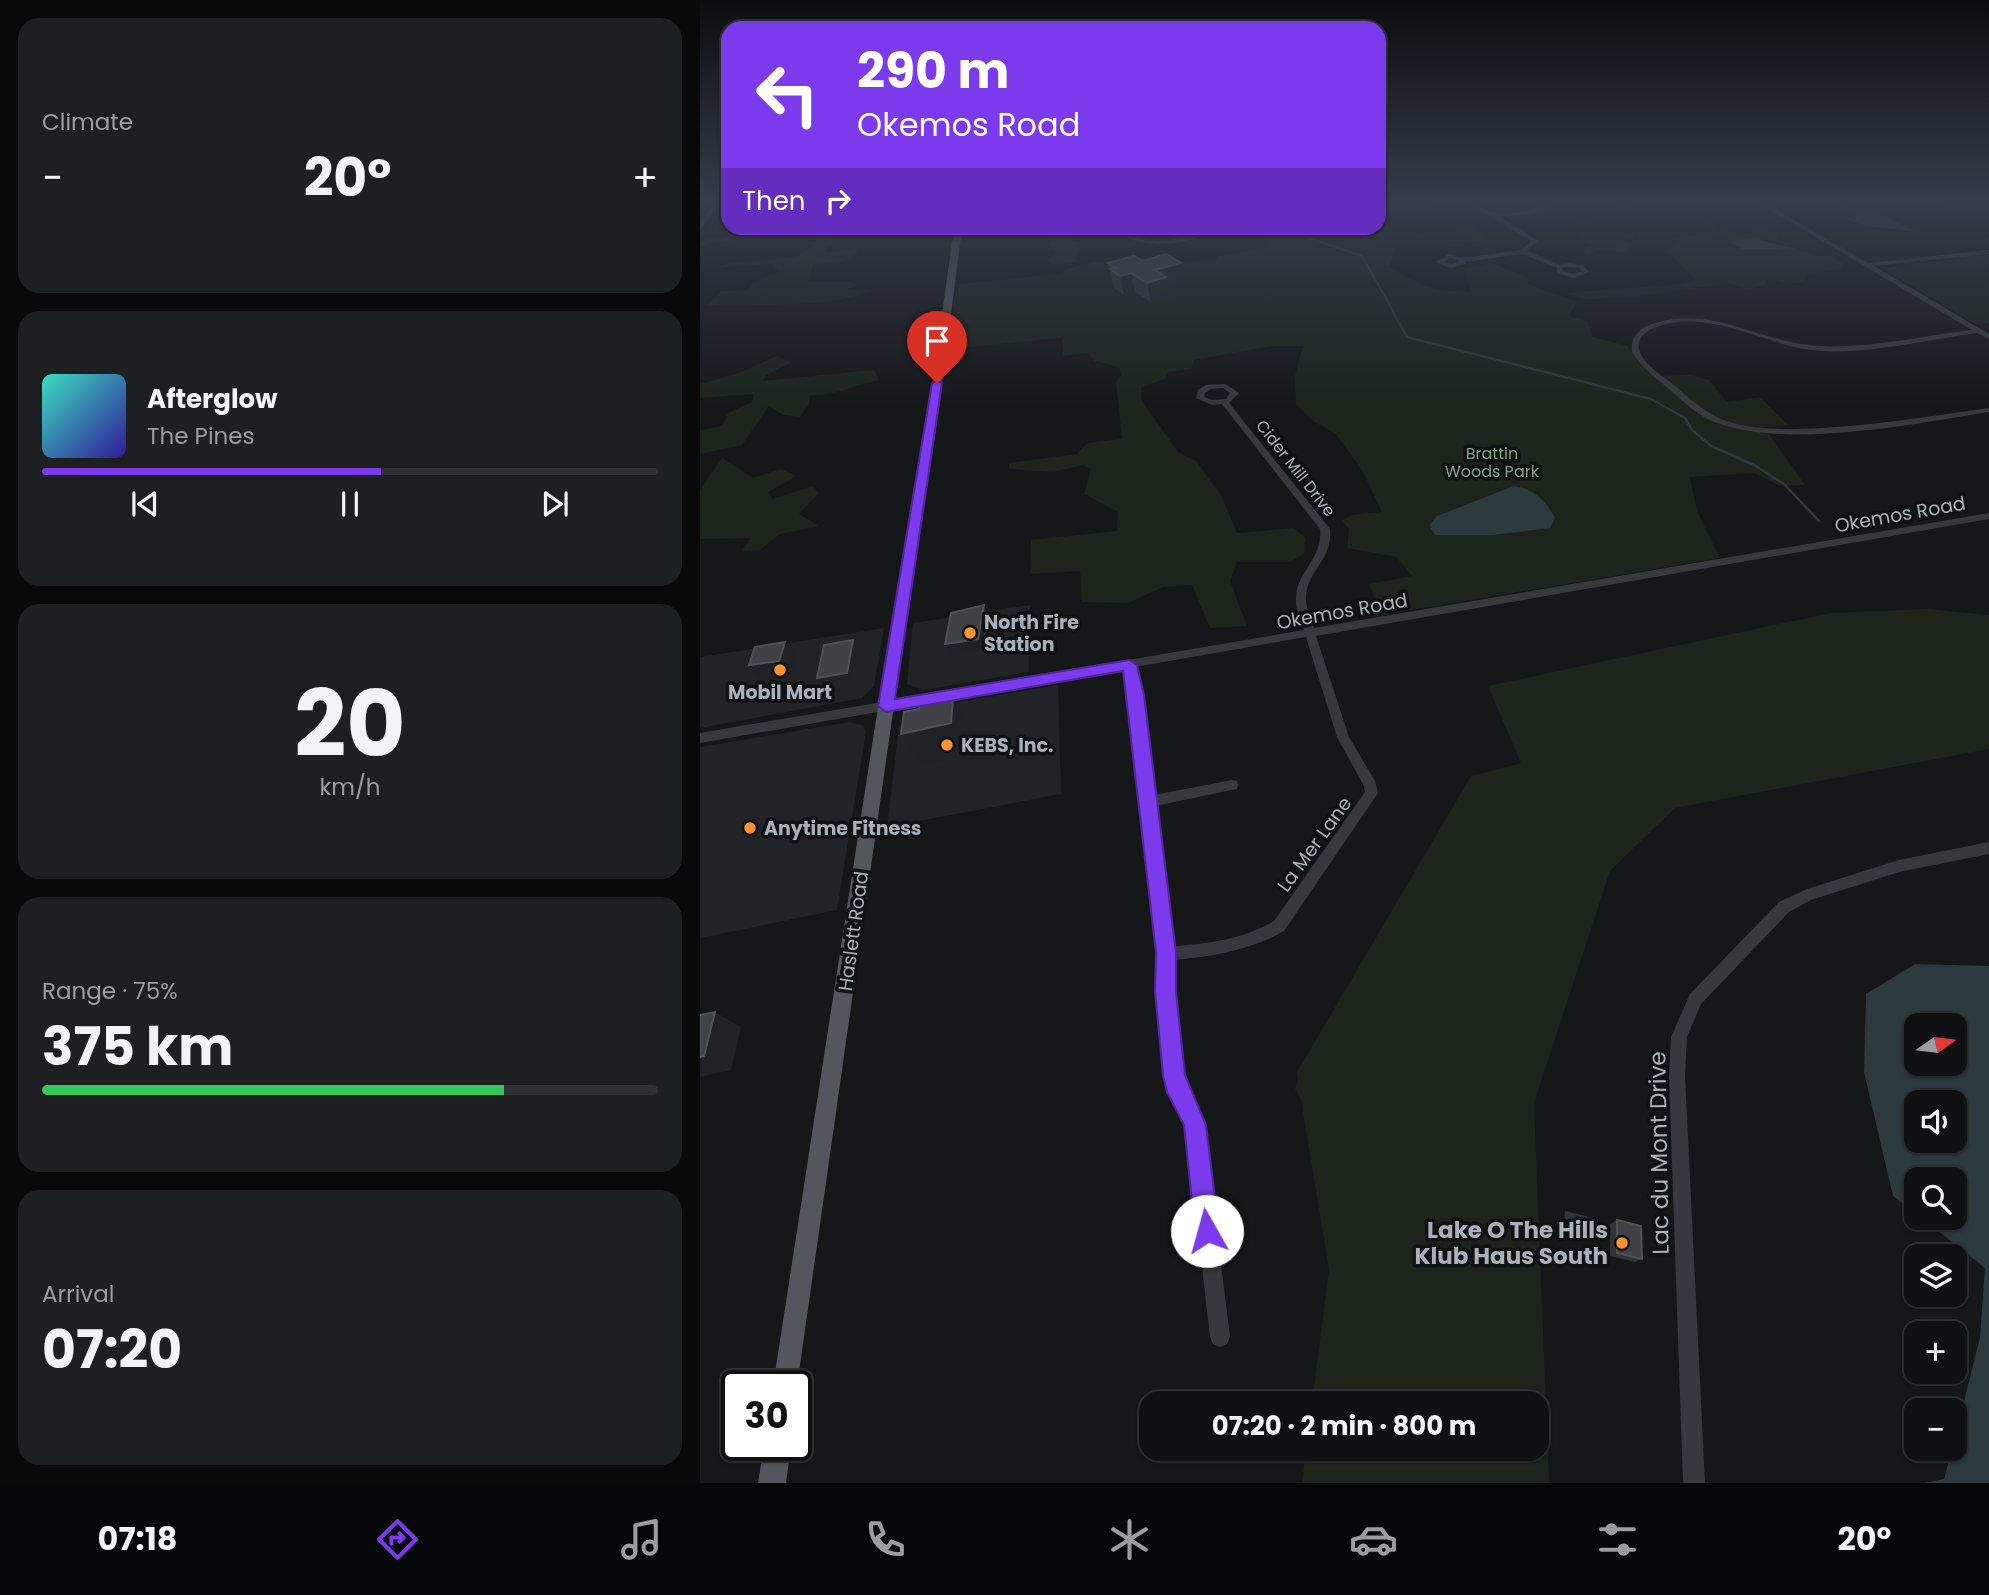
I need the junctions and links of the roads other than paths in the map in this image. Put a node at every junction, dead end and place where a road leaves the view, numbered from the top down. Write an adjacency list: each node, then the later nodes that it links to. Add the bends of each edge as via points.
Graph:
1 (953, 268): 10 (main road, Haslett Road)
2 (1873, 268): 3 (street)
3 (1978, 331): 4 (street); 6 (street, via 1828,349 1798,346 1738,326 1703,321 1664,323 1641,333 1634,348 1642,362 1700,411 1737,426 1846,428)
4 (1989, 337)
5 (1224, 402): 8 (street, Cider Mill Drive, via 1325,529 1325,550 1305,578 1300,594)
6 (1989, 410)
7 (1989, 516): 8 (street, Okemos Road)
8 (1310, 634): 9 (street, Okemos Road); 15 (street, La Mer Lane, via 1343,737 1370,785 1368,801 1279,926 1268,934)
9 (1129, 665): 10 (street, Okemos Road); 13 (street)
10 (886, 706): 11 (street, Okemos Road); 17 (main road, Haslett Road)
11 (700, 738)
12 (1232, 785): 13 (street)
13 (1148, 802): 15 (street)
14 (1989, 848): 20 (street, Lac du Mont Drive, via 1899,866 1794,900 1706,985 1685,1017 1676,1076)
15 (1166, 953): 16 (street, via 1174,1075 1195,1125)
16 (1220, 1337)
17 (788, 1370)
18 (776, 1461): 19 (main road)
19 (772, 1483)
20 (1694, 1483)

